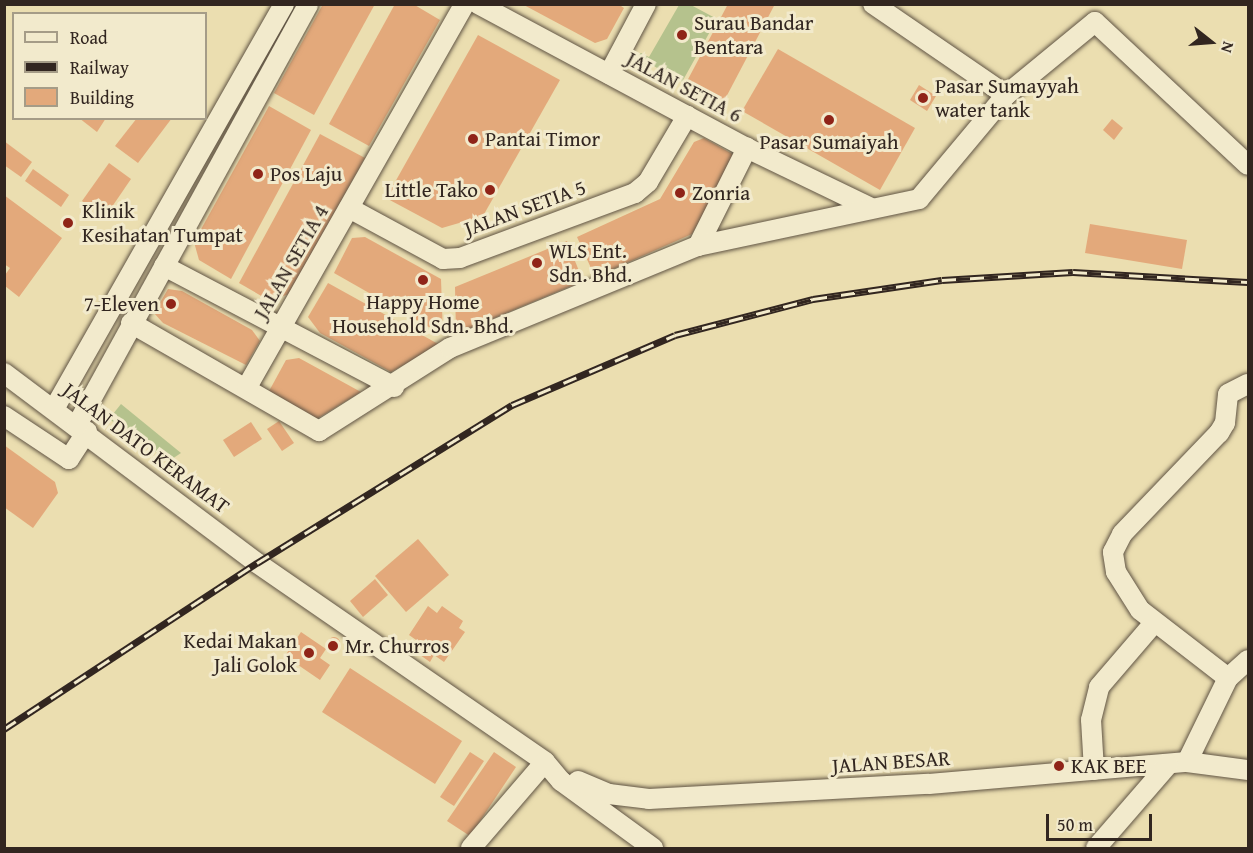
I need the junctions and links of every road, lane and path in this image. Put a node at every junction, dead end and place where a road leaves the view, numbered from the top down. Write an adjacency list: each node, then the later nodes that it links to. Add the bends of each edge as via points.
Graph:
1 (284, 4): 22 (street)
2 (308, 4): 15 (street)
3 (465, 4): 13 (street, JALAN SETIA 4)
4 (478, 4): 7 (street, JALAN SETIA 6)
5 (645, 4): 7 (street)
6 (873, 4): 8 (street)
7 (609, 74): 9 (street, JALAN SETIA 6)
8 (1006, 95): 11 (street, via 1059,54 1089,24 1098,23); 12 (street, via 928,191 909,201)
9 (687, 116): 10 (street, JALAN SETIA 6); 13 (street, JALAN SETIA 5, via 648,182 635,193 460,258 444,259)
10 (747, 148): 12 (street, JALAN SETIA 6); 14 (street)
11 (1248, 165)
12 (869, 207): 14 (street)
13 (349, 208): 17 (street, JALAN SETIA 4)
14 (698, 246): 21 (street, via 450,348)
15 (164, 266): 16 (street); 17 (street)
16 (131, 322): 20 (street); 24 (street)
17 (281, 327): 20 (street, JALAN SETIA 4); 21 (street)
18 (4, 373): 22 (street, JALAN DATO KERAMAT)
19 (1248, 384): 25 (street, via 1228,394 1225,423 1219,433 1115,545 1116,572 1140,610)
20 (247, 387): 21 (street, via 319,431)
21 (394, 387)
22 (54, 409): 24 (street, JALAN DATO KERAMAT)
23 (4, 416): 24 (street, via 69,459)
24 (82, 428): 28 (street, JALAN DATO KERAMAT, via 257,563)
25 (1154, 623): 27 (street); 30 (street, via 1099,687 1091,720)
26 (1248, 660): 27 (street)
27 (1228, 678): 29 (street)
28 (545, 762): 32 (street, JALAN BESAR, via 590,788); 33 (street, via 561,781); 34 (street)
29 (1178, 764): 30 (street, JALAN BESAR); 31 (street, JALAN BESAR); 36 (street)
30 (1094, 770): 32 (street, JALAN BESAR)
31 (1248, 770)
32 (649, 800): 33 (street, via 630,815)
33 (633, 831): 35 (street)
34 (471, 849)
35 (653, 849)
36 (1096, 849)

